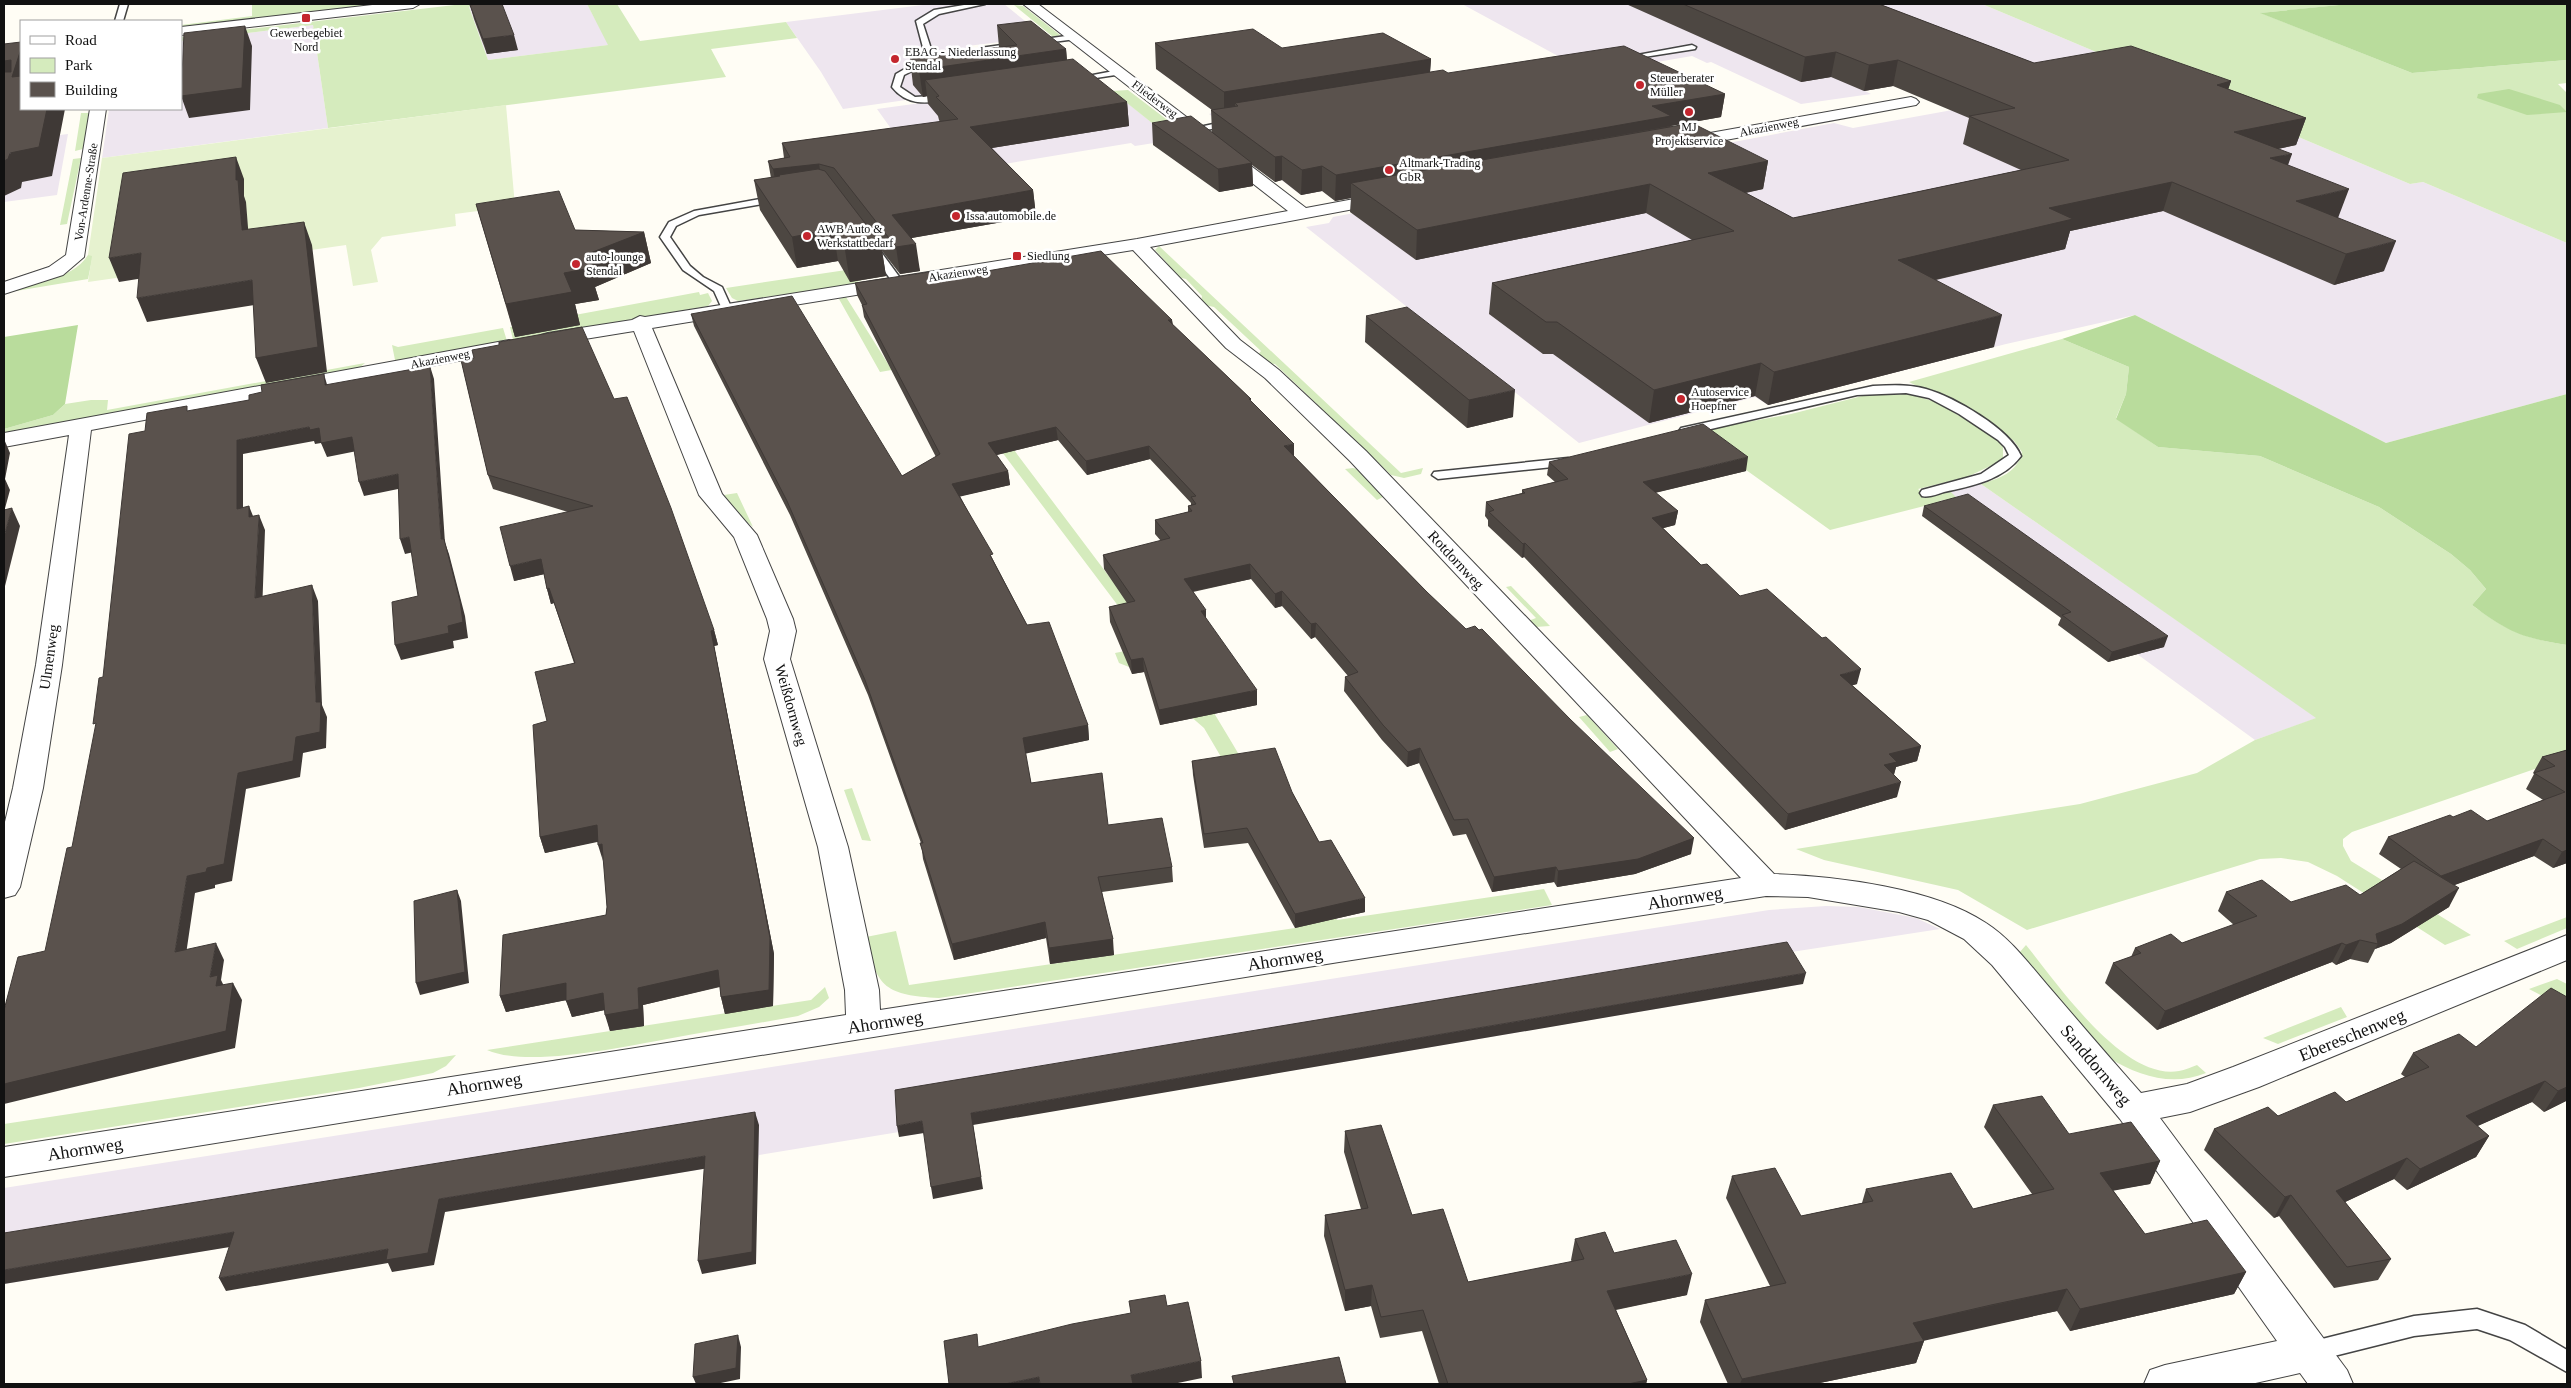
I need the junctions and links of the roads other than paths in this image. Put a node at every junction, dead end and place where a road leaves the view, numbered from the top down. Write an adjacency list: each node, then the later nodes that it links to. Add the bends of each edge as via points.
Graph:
1 (124, 4): 5 (lane)
2 (413, 4): 6 (street)
3 (981, 4): 13 (lane, via 937,12 919,23 929,55 925,61 900,74 896,87 905,98 919,101)
4 (1030, 4): 7 (street, Fliederweg)
5 (119, 20)
6 (182, 31)
7 (1073, 37): 10 (lane, via 984,48); 11 (street, Fliederweg)
8 (1692, 47): 9 (lane)
9 (1613, 60)
10 (1007, 70)
11 (1119, 72): 12 (lane); 17 (street, Fliederweg)
12 (1071, 79)
13 (957, 96)
14 (1911, 102): 18 (street, Akazienweg)
15 (98, 110): 25 (street, Von-Ardenne-Straße, via 75,257 56,271)
16 (1243, 121): 17 (lane)
17 (1194, 129): 21 (street, Fliederweg)
18 (1663, 147)
19 (1400, 196): 21 (street, Akazienweg)
20 (789, 197): 26 (lane, via 697,213 672,224 665,237 682,267 718,289)
21 (1303, 214): 23 (street, Akazienweg)
22 (863, 236): 24 (lane)
23 (1137, 244): 24 (street, Akazienweg); 34 (street, Rotdornweg, via 1233,344 1272,374 1358,456)
24 (898, 282): 26 (street, Akazienweg)
25 (4, 288)
26 (727, 309): 27 (street, Akazienweg)
27 (640, 322): 28 (street, Akazienweg); 37 (street, Weißdornweg, via 712,495 720,509 745,535 780,620 783,631 777,659 833,847 862,990)
28 (81, 425): 30 (street, Akazienweg); 35 (street, Ulmenweg, via 49,666 30,779)
29 (1674, 434): 33 (lane, via 1879,387 1900,388 1936,398 2002,437 2011,446 2015,456 2007,466 1980,479)
30 (4, 440)
31 (1579, 459): 32 (lane)
32 (1438, 475)
33 (1926, 493)
34 (1766, 885): 37 (street, Ahornweg); 38 (street, Sanddornweg, via 1808,886 1898,901 1940,912 1975,931 2004,957)
35 (4, 886)
36 (2567, 948): 38 (street, Ebereschenweg, via 2190,1098)
37 (863, 1025): 39 (street, Ahornweg)
38 (2133, 1109): 41 (street, Sanddornweg)
39 (4, 1162)
40 (2567, 1362): 41 (lane, via 2516,1332 2476,1319 2414,1326)
41 (2320, 1369): 42 (street)
42 (2165, 1384)

